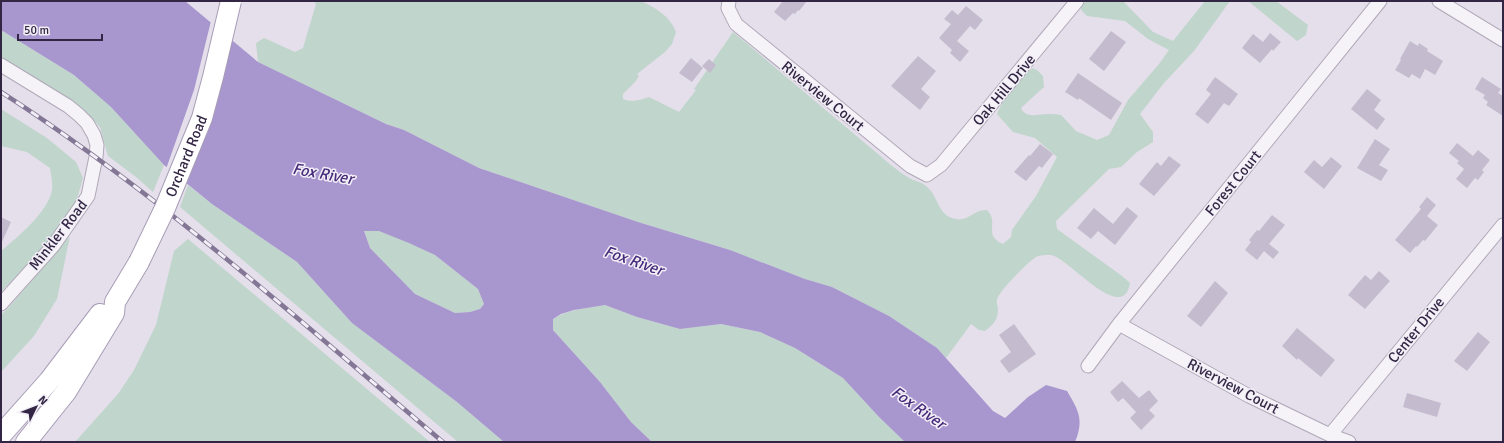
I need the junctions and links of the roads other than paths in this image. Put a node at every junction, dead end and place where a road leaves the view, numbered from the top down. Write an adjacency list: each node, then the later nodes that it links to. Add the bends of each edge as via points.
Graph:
1 (231, 1): 10 (main road, Orchard Road, bridge, via 202,118 165,208 139,262)
2 (1077, 1): 8 (street, Oak Hill Drive, via 941,165)
3 (1380, 1): 12 (street, Forest Court)
4 (1439, 1): 6 (street)
5 (728, 5): 8 (street, Riverview Court, via 736,24 910,166)
6 (1503, 40)
7 (1, 65): 11 (street, Minkler Road, via 79,115 87,122 97,145 88,196 53,246)
8 (927, 175)
9 (1503, 225): 15 (street, Center Drive)
10 (115, 302): 14 (main road, Orchard Road, via 105,307 49,381); 16 (main road, Orchard Road, via 114,312 81,370 55,408)
11 (1, 304)
12 (1119, 324): 13 (street, Forest Court); 15 (street, Riverview Court, via 1249,396)
13 (1088, 366)
14 (1, 435)
15 (1330, 435): 17 (street, Riverview Court)
16 (26, 442)
17 (1349, 442)

